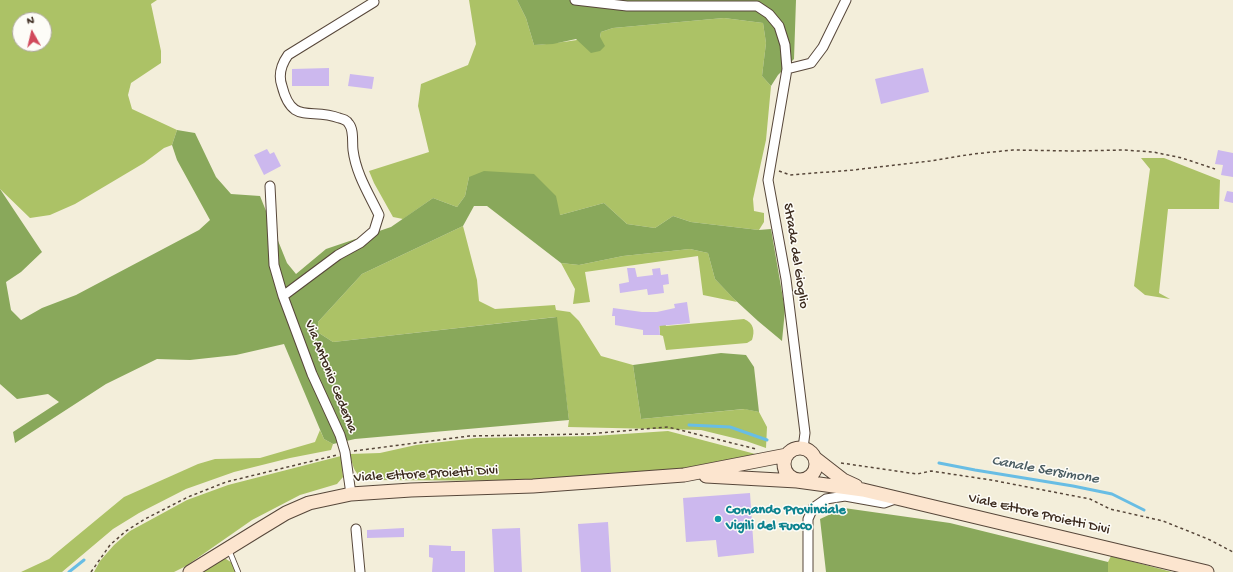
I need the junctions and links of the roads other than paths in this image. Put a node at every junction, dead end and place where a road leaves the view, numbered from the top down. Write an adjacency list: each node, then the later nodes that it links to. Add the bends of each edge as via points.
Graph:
1 (575, 0): 4 (street, Strada del Gioglio, via 627,6 757,6 780,26)
2 (846, 0): 4 (street, via 823,47 811,63)
3 (374, 2): 6 (street, via 288,55 282,63 280,79 285,98 293,108 301,113 329,114 350,124 357,168 363,186 379,215 374,231 360,244 338,255)
4 (787, 69): 7 (street, Strada del Gioglio, via 768,180 786,279 806,433)
5 (270, 186): 6 (street, Via Antonio Cederna, via 274,264)
6 (282, 296): 13 (street, Via Antonio Cederna, via 312,374 340,435)
7 (803, 448): 8 (main road, Viale Ettore Proietti Divi, via 794,449); 9 (main road, Viale Ettore Proietti Divi, via 811,452)
8 (787, 455): 10 (main road, Viale Ettore Proietti Divi); 11 (main road, via 785,470)
9 (816, 459): 11 (main road, Viale Ettore Proietti Divi, via 816,469 811,477); 12 (main road, Viale Ettore Proietti Divi, via 843,480)
10 (684, 475): 11 (main road, Viale Ettore Proietti Divi); 13 (main road, Viale Ettore Proietti Divi, via 533,486)
11 (797, 481): 12 (main road, Viale Ettore Proietti Divi)
12 (863, 490): 14 (main road, Viale Ettore Proietti Divi)
13 (351, 494): 16 (main road, Viale Ettore Proietti Divi, via 310,503 286,513)
14 (898, 498): 20 (street, via 884,503 845,496 826,499 813,508 808,520); 21 (main road, Viale Ettore Proietti Divi)
15 (356, 529): 19 (street)
16 (228, 548): 17 (main road, Viale Ettore Proietti Divi); 18 (lane)
17 (190, 572)
18 (238, 572)
19 (360, 572)
20 (808, 572)
21 (1207, 572)

